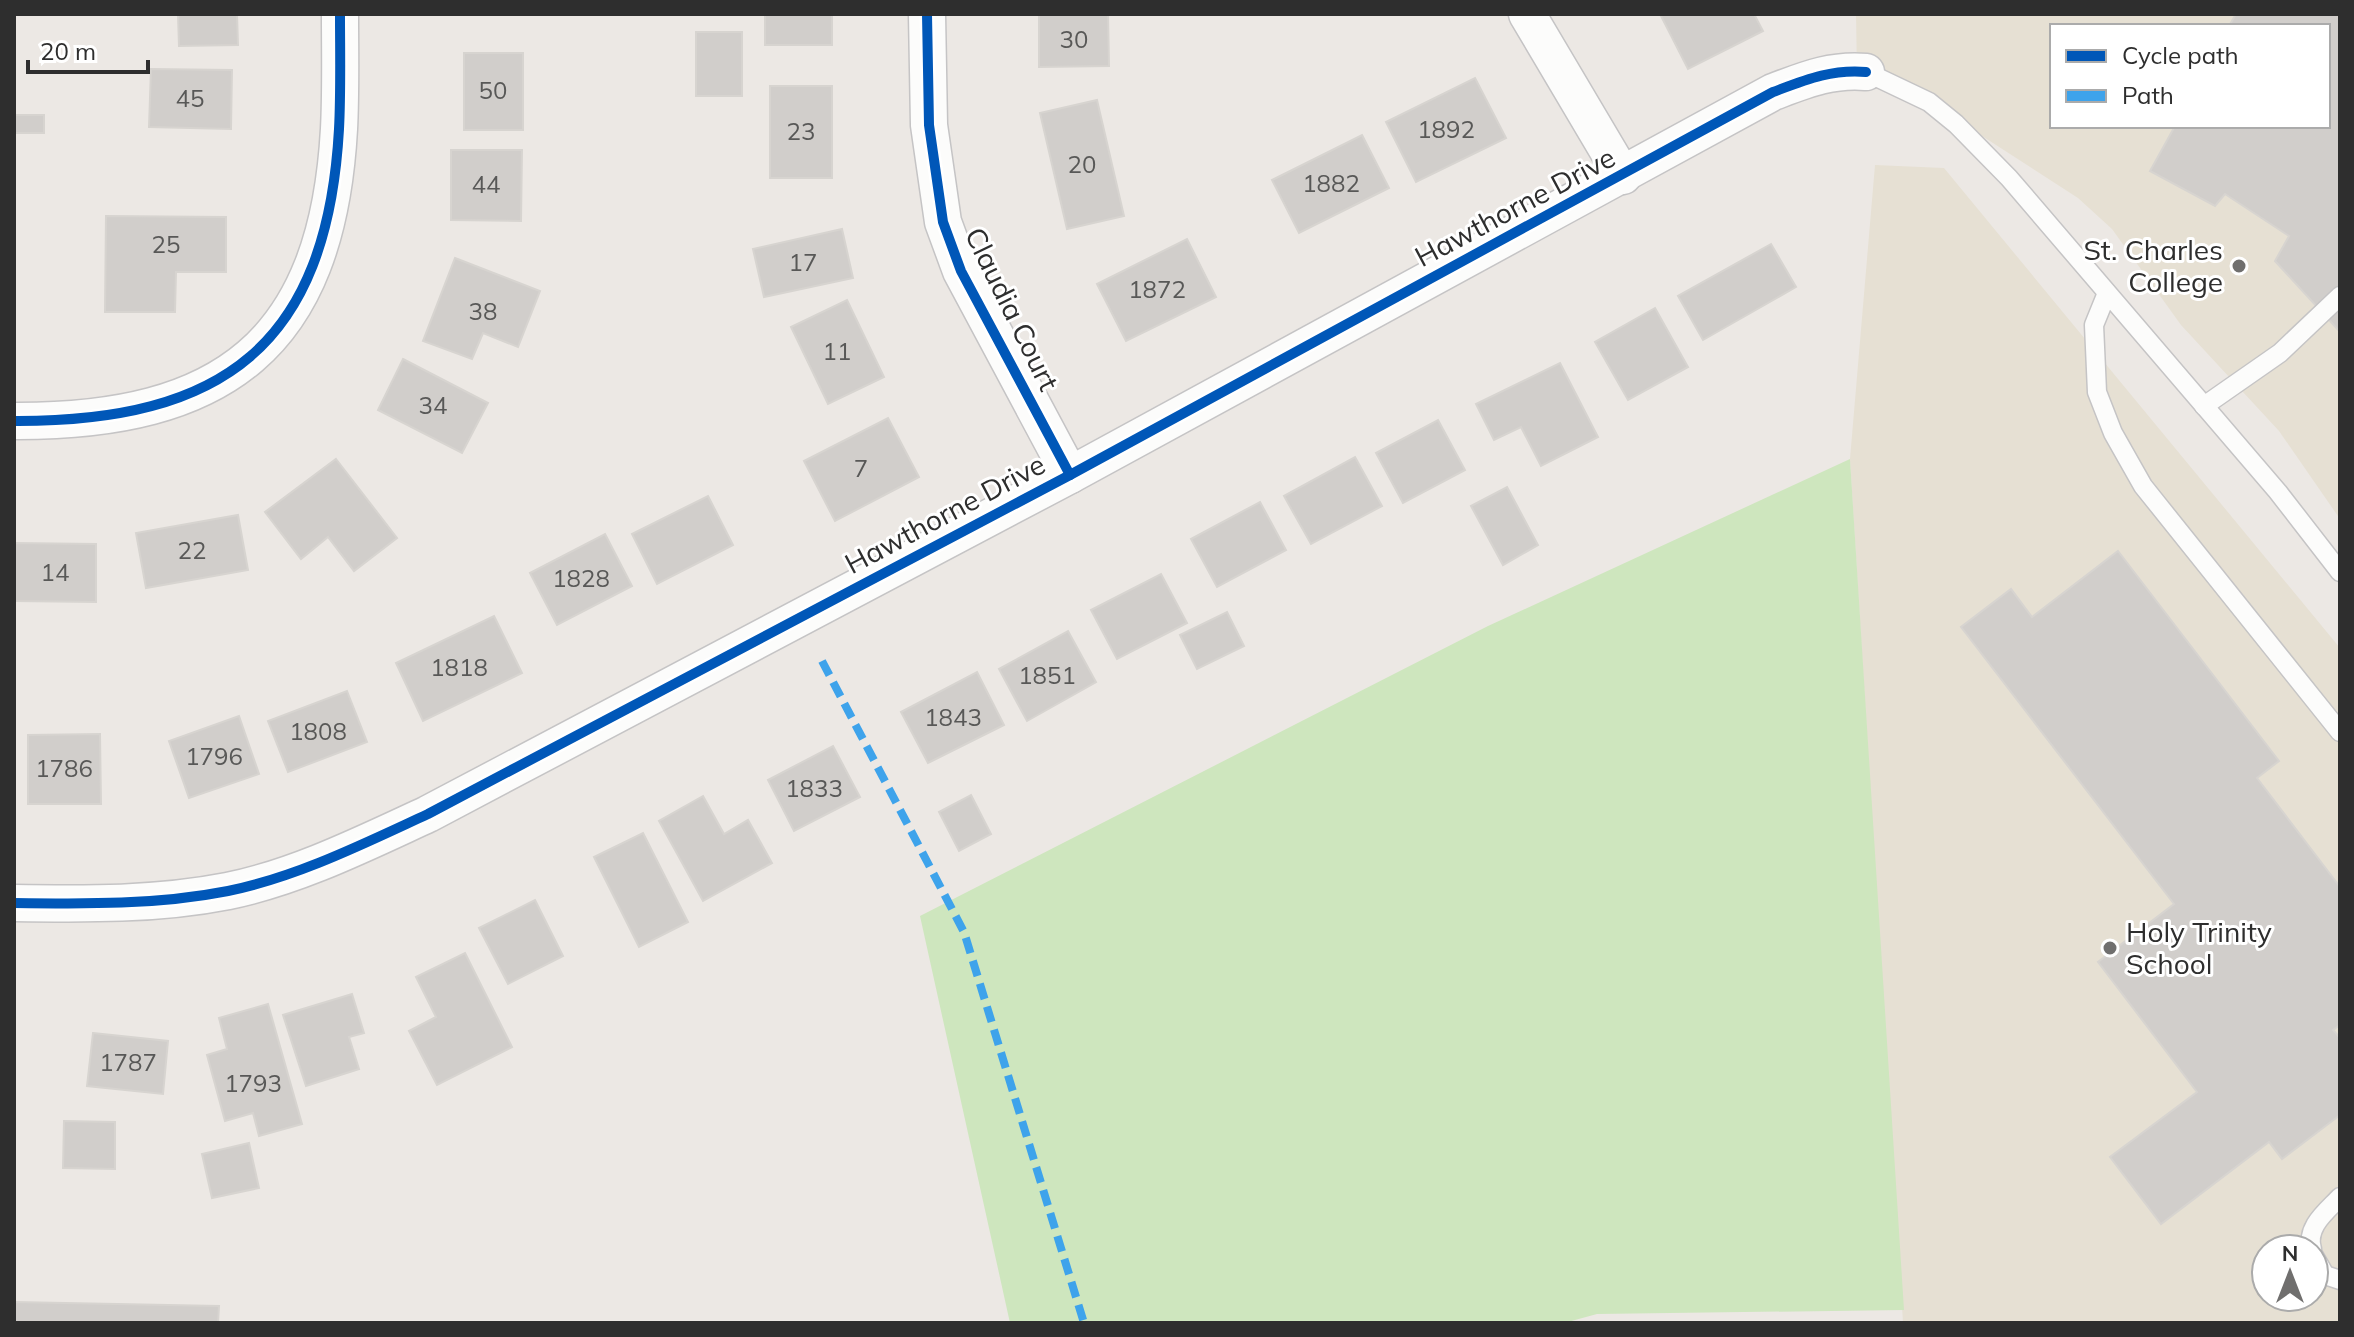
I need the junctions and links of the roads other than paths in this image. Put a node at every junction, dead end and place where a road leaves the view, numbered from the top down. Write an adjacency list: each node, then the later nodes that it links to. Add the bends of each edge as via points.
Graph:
1 (340, 14): 9 (street, via 339,131 331,192 297,303 271,341 240,368 199,392 144,410 72,421)
2 (927, 14): 10 (street, Claudia Court, via 929,125 943,222 961,271)
3 (1527, 14): 5 (street)
4 (1866, 72): 5 (street, Hawthorne Drive, via 1819,74 1773,92); 6 (lane, via 1929,102 1956,124)
5 (1623, 176): 10 (street, Hawthorne Drive)
6 (2107, 293): 8 (lane); 12 (lane, via 2094,325 2096,378 2113,433 2143,486)
7 (2340, 296): 8 (lane, via 2280,353)
8 (2204, 406): 11 (lane)
9 (14, 421)
10 (1070, 475): 13 (street, Hawthorne Drive, via 358,847 230,891 132,903)
11 (2340, 572)
12 (2340, 732)
13 (14, 903)
14 (2340, 1197): 15 (lane, via 2315,1222)
15 (2312, 1233)

